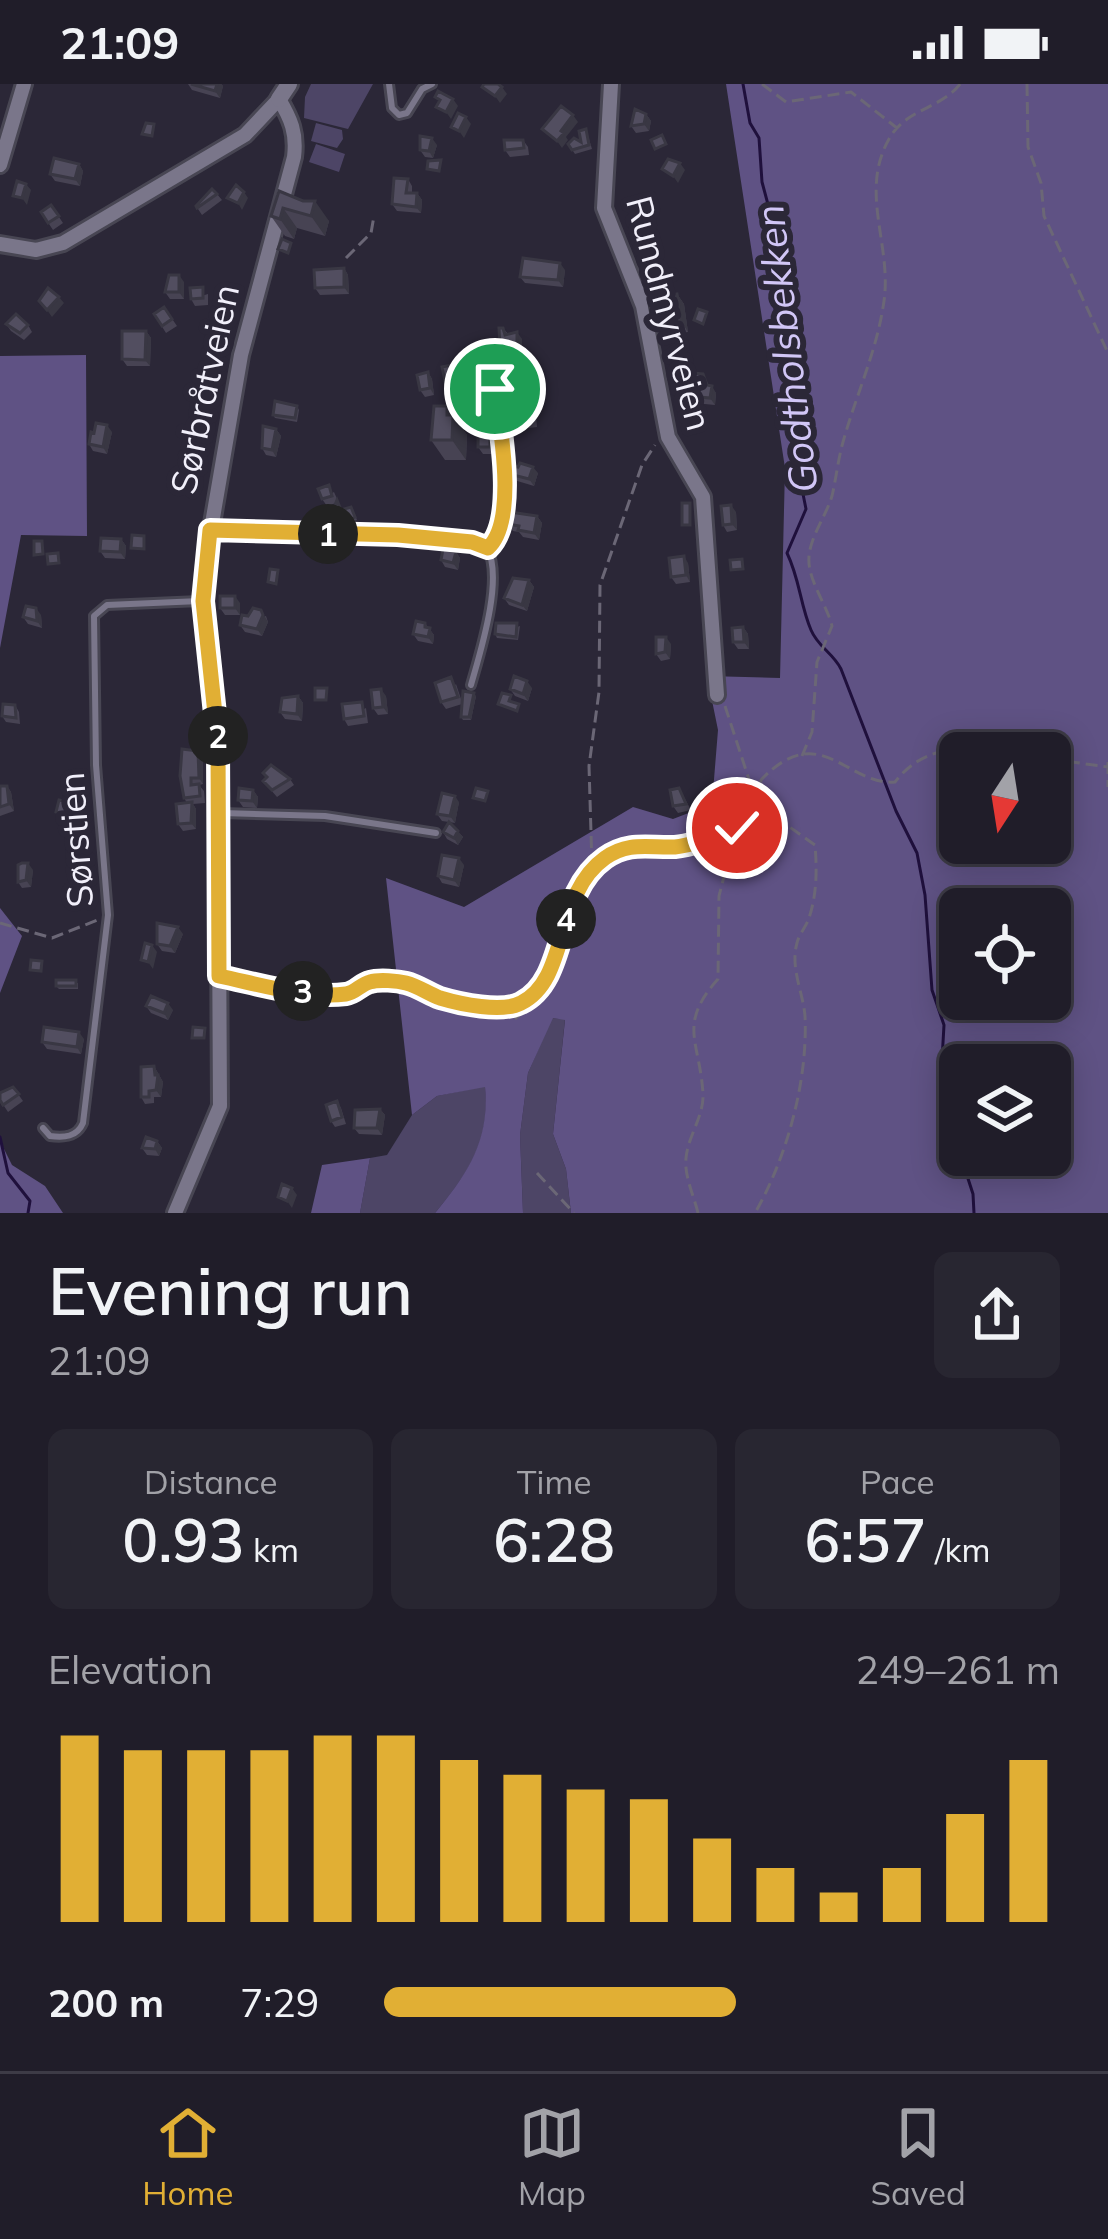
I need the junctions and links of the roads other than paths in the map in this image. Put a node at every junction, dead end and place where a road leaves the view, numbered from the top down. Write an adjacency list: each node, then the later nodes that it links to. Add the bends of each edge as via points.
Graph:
1 (24, 84): 6 (street)
2 (389, 84): 3 (lane, via 399,116)
3 (432, 84)
4 (611, 84): 13 (street, Rundmyrveien, via 604,208 643,307 668,437 703,497)
5 (284, 92): 7 (street, via 245,135 73,238 36,250); 9 (street, Sørbråtveien, via 294,157 242,355)
6 (0, 165)
7 (0, 244)
8 (492, 369): 10 (lane, via 504,460 498,533)
9 (210, 530): 10 (lane, via 398,535); 11 (street, Sørbråtveien)
10 (488, 548): 12 (lane, via 490,602)
11 (203, 601): 14 (street, Sørbråtveien); 16 (lane, Sørstien, via 113,604 94,616 108,915 82,1123 64,1137)
12 (471, 686)
13 (717, 695)
14 (218, 813): 15 (lane, via 325,816); 17 (street, Sørbråtveien, via 220,1106)
15 (436, 833)
16 (44, 1128)
17 (175, 1213)

